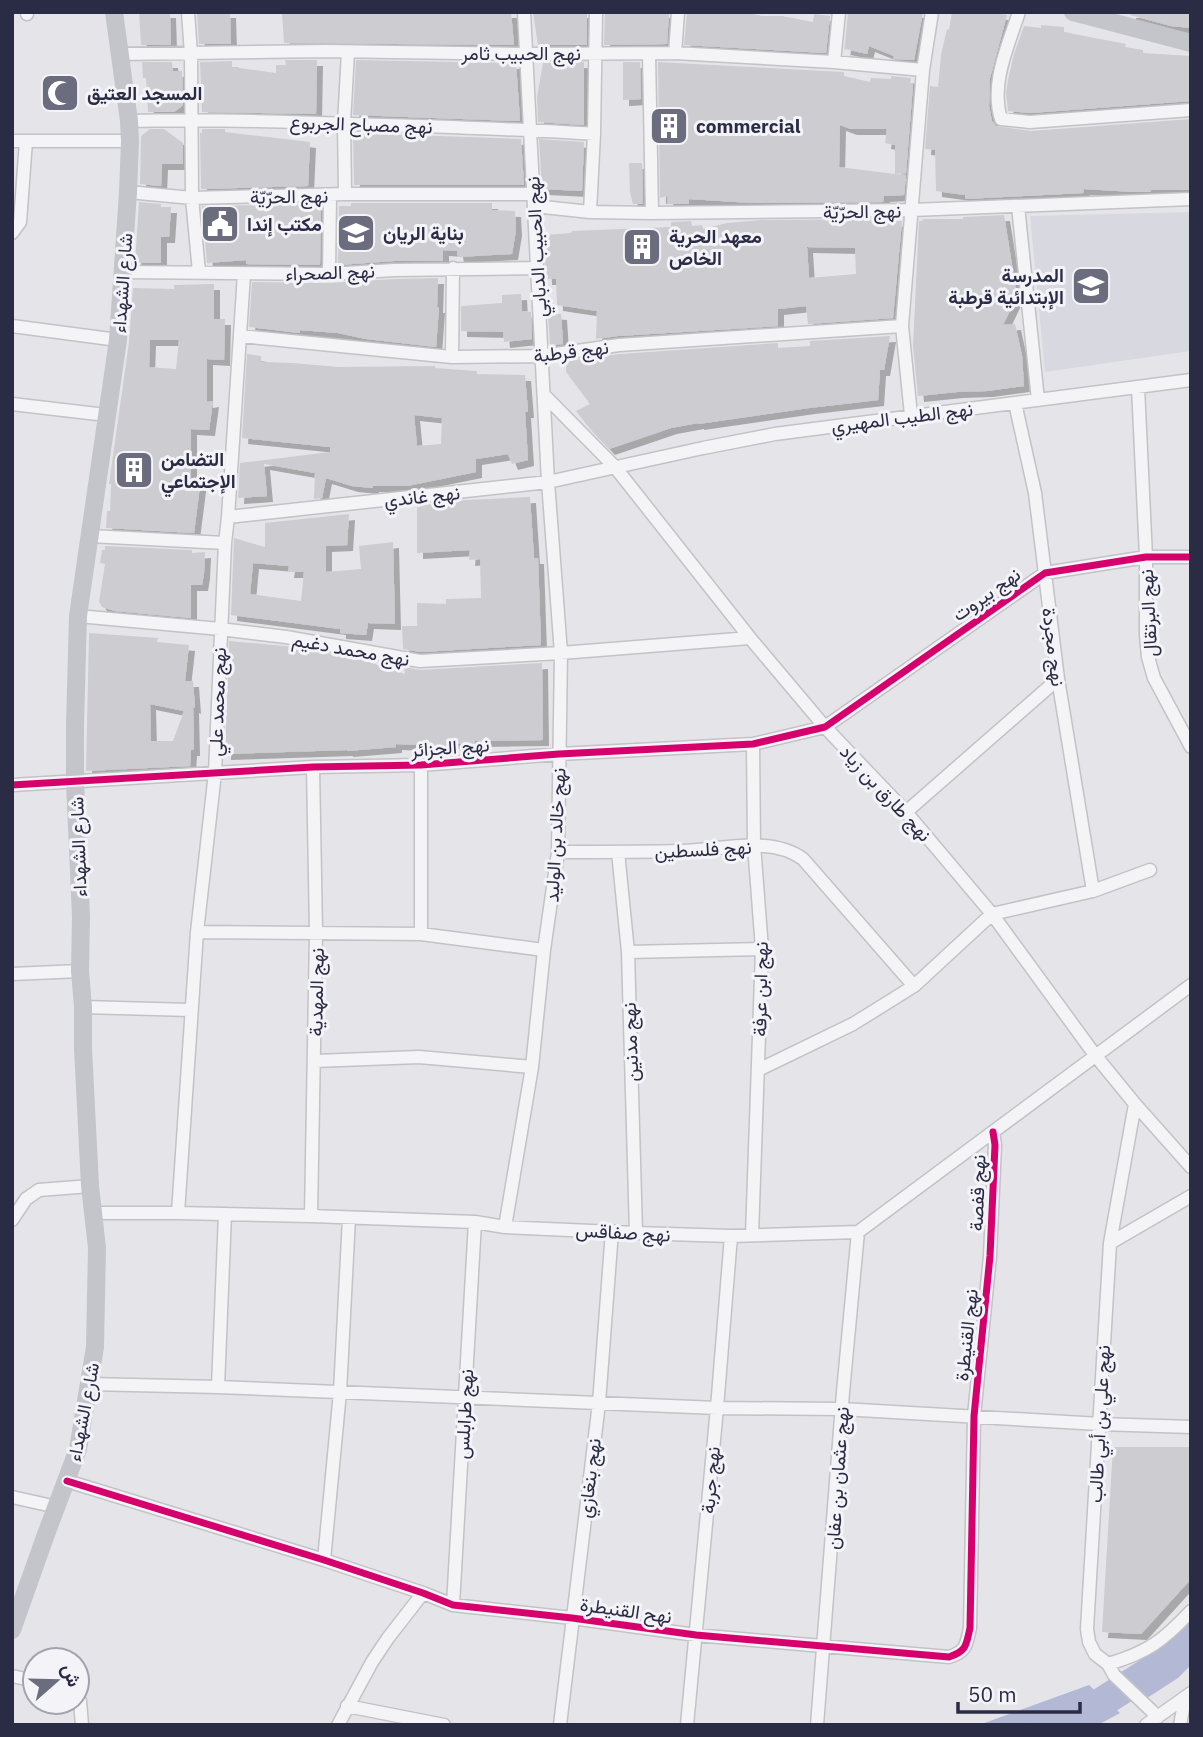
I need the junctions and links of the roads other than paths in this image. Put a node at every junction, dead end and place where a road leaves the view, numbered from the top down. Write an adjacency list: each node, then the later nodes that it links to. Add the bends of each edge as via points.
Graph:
1 (114, 12): 14 (main road, شارع الشهداء)
2 (188, 12): 15 (street)
3 (524, 12): 16 (street, نهج الحبيب الدبابي)
4 (596, 12): 12 (street)
5 (678, 12): 13 (street)
6 (839, 12): 18 (street)
7 (932, 12): 19 (street)
8 (1019, 12): 20 (street, via 999,76 1001,119 1030,122)
9 (1073, 12): 10 (main road)
10 (1191, 43)
11 (348, 52): 15 (street, نهج الحبيب ثامر); 16 (street, نهج الحبيب ثامر); 23 (street)
12 (596, 52): 16 (street, نهج الحبيب ثامر); 17 (street, نهج الحبيب ثامر); 25 (street)
13 (675, 53): 17 (street, نهج الحبيب ثامر); 18 (street, نهج الحبيب ثامر)
14 (120, 54): 15 (street, نهج الحبيب ثامر); 22 (main road, شارع الشهداء)
15 (191, 54): 21 (street)
16 (526, 54): 24 (street, نهج الحبيب الدبابي)
17 (649, 54): 37 (street)
18 (834, 62): 19 (street, نهج الحبيب ثامر)
19 (923, 70): 35 (street)
20 (1191, 110)
21 (192, 120): 22 (street, نهج مصباح الجربوع); 23 (street, نهج مصباح الجربوع); 31 (street)
22 (129, 121): 27 (main road, شارع الشهداء)
23 (344, 123): 24 (street, نهج مصباح الجربوع); 29 (street)
24 (530, 130): 25 (street, نهج مصباح الجربوع); 33 (street, نهج الحبيب الدبابي)
25 (594, 134): 36 (street)
26 (19, 141): 27 (street); 38 (street, via 20,222)
27 (130, 141): 28 (main road, شارع الشهداء)
28 (128, 192): 31 (street, نهج الحرّيّة); 41 (main road, شارع الشهداء)
29 (345, 194): 30 (street, نهج الحرّيّة); 33 (street, نهج الحرّيّة)
30 (330, 195): 31 (street, نهج الحرّيّة); 44 (street)
31 (192, 198): 42 (street)
32 (1191, 199): 34 (street, نهج الحرّيّة)
33 (534, 200): 36 (street, نهج الحرّيّة); 40 (street, نهج الحبيب الدبابي)
34 (1018, 206): 35 (street, نهج الحرّيّة); 54 (street)
35 (912, 210): 37 (street, نهج الحرّيّة); 46 (street)
36 (590, 212): 37 (street, نهج الحرّيّة)
37 (652, 213)
38 (12, 233)
39 (453, 268): 40 (street, نهج الصحراء); 44 (street, نهج الصحراء); 50 (street)
40 (537, 268): 49 (street, نهج الحبيب الدبابي)
41 (124, 272): 42 (street, نهج الصحراء); 48 (main road, شارع الشهداء)
42 (199, 272): 43 (street, نهج الصحراء)
43 (244, 274): 44 (street, نهج الصحراء); 47 (street, نهج محمد علي)
44 (328, 274)
45 (12, 326): 48 (street)
46 (902, 326): 49 (street, نهج قرطبة, via 619,345); 58 (street)
47 (240, 336): 50 (street, نهج قرطبة); 61 (street, نهج محمد علي)
48 (118, 340): 57 (main road, شارع الشهداء)
49 (542, 356): 50 (street, نهج قرطبة); 53 (street, نهج الحبيب الدبابي)
50 (452, 357)
51 (1191, 380): 52 (street, نهج الطيب المهيري)
52 (1138, 387): 54 (street, نهج الطيب المهيري); 64 (street, نهج البرتقال)
53 (544, 395): 59 (street, نهج طارق بن زياد); 60 (street, نهج الحبيب الدبابي)
54 (1038, 400): 55 (street, نهج الطيب المهيري)
55 (1015, 403): 58 (street, نهج الطيب المهيري); 66 (street, نهج مجردة, via 1035,493)
56 (12, 404): 57 (street)
57 (106, 415): 62 (main road, شارع الشهداء)
58 (911, 415): 59 (street, نهج الطيب المهيري, via 763,436)
59 (615, 467): 60 (street, نهج غاندي); 69 (street, نهج طارق بن زياد)
60 (548, 482): 61 (street, نهج غاندي); 70 (street, نهج خالد بن الوليد)
61 (228, 517): 63 (street, نهج محمد علي)
62 (90, 536): 63 (street); 67 (main road, شارع الشهداء)
63 (225, 543): 68 (street, نهج محمد علي)
64 (1146, 557): 65 (street, نهج بيروت); 66 (street, نهج بيروت); 74 (street, نهج البرتقال, via 1149,657 1154,678)
65 (1191, 557)
66 (1045, 573): 71 (street, نهج مجردة); 72 (street, نهج بيروت)
67 (78, 616): 68 (street, نهج محمد دغيم); 79 (main road, شارع الشهداء)
68 (220, 629): 70 (street, نهج محمد دغيم, via 420,661); 78 (street, نهج محمد علي)
69 (750, 638): 70 (street, نهج محمد دغيم); 72 (street, نهج طارق بن زياد)
70 (561, 653): 75 (street, نهج خالد بن الوليد)
71 (1058, 679): 81 (street); 86 (street, نهج مجردة)
72 (825, 727): 73 (street, نهج الجزائر); 81 (street, نهج طارق بن زياد)
73 (753, 744): 75 (street, نهج الجزائر); 82 (street, نهج ابن عرفة)
74 (1191, 747)
75 (559, 754): 76 (street, نهج الجزائر); 83 (street, نهج خالد بن الوليد)
76 (421, 765): 77 (street, نهج الجزائر); 90 (street)
77 (313, 767): 78 (street, نهج الجزائر); 89 (street, نهج المهدية)
78 (215, 774): 79 (street, نهج الجزائر); 88 (street, نهج محمد علي)
79 (75, 782): 80 (street, نهج الجزائر); 94 (main road, شارع الشهداء)
80 (12, 785)
81 (906, 812): 87 (street, نهج طارق بن زياد)
82 (754, 845): 84 (street, نهج فلسطين); 91 (street, نهج ابن عرفة); 97 (street, نهج فلسطين, via 793,852 803,859)
83 (558, 852): 84 (street, نهج فلسطين); 92 (street, نهج خالد بن الوليد)
84 (618, 852): 93 (street, نهج مدنين)
85 (1150, 870): 86 (street)
86 (1093, 891): 87 (street)
87 (992, 914): 97 (street); 100 (street, نهج طارق بن زياد)
88 (197, 932): 89 (street); 99 (street, نهج محمد علي)
89 (316, 932): 90 (street); 101 (street, نهج المهدية)
90 (421, 934): 92 (street)
91 (762, 949): 93 (street); 103 (street, نهج ابن عرفة)
92 (544, 950): 102 (street, نهج خالد بن الوليد)
93 (628, 952): 119 (street, نهج مدنين)
94 (80, 971): 95 (street); 98 (main road, شارع الشهداء)
95 (12, 974)
96 (1191, 985): 100 (street)
97 (914, 986): 103 (street, via 853,1024)
98 (83, 1007): 99 (street); 107 (main road, شارع الشهداء)
99 (191, 1010): 110 (street, نهج محمد علي)
100 (1095, 1055): 104 (street, نهج طارق بن زياد); 105 (street)
101 (315, 1061): 102 (street, via 418,1057); 112 (street, نهج المهدية)
102 (531, 1067): 116 (street, نهج خالد بن الوليد)
103 (758, 1070): 120 (street, نهج ابن عرفة)
104 (1135, 1104): 106 (street, نهج طارق بن زياد); 122 (street, نهج علي بن أبي طالب)
105 (993, 1132): 118 (street); 123 (street, نهج قفصة)
106 (1191, 1167)
107 (90, 1186): 109 (main road, شارع الشهداء); 114 (street, via 38,1190)
108 (1191, 1196): 122 (street)
109 (94, 1213): 110 (street, نهج صفاقس); 124 (main road, شارع الشهداء, via 96,1348)
110 (178, 1213): 111 (street, نهج صفاقس)
111 (225, 1214): 112 (street, نهج صفاقس); 125 (street)
112 (311, 1216): 113 (street, نهج صفاقس)
113 (349, 1218): 115 (street, نهج صفاقس); 126 (street)
114 (12, 1220)
115 (475, 1223): 116 (street, نهج صفاقس); 127 (street, نهج طرابلس)
116 (505, 1227): 117 (street, نهج صفاقس)
117 (611, 1231): 119 (street, نهج صفاقس); 128 (street, نهج بنغازي)
118 (858, 1231): 120 (street, نهج صفاقس); 130 (street, نهج عثمان بن عفان)
119 (636, 1233): 121 (street, نهج صفاقس)
120 (751, 1235): 121 (street, نهج صفاقس)
121 (731, 1236): 129 (street, نهج جربة)
122 (1110, 1243): 132 (street, نهج علي بن أبي طالب)
123 (990, 1256): 131 (street, نهج القنيطرة)
124 (89, 1384): 125 (street); 134 (main road, شارع الشهداء, via 78,1448)
125 (218, 1387): 126 (street)
126 (340, 1392): 127 (street); 137 (street)
127 (466, 1397): 128 (street); 139 (street, نهج طرابلس)
128 (599, 1403): 129 (street); 141 (street, نهج بنغازي)
129 (717, 1408): 130 (street); 143 (street, نهج جربة)
130 (842, 1409): 131 (street); 144 (street, نهج عثمان بن عفان)
131 (974, 1416): 132 (street); 144 (street, نهح القنيطرة, via 966,1646 949,1657)
132 (1100, 1424): 133 (street); 145 (street, نهج علي بن أبي طالب, via 1087,1629 1094,1654)
133 (1191, 1427)
134 (67, 1480): 136 (main road, شارع الشهداء); 137 (street, نهح القنيطرة)
135 (12, 1497): 136 (street)
136 (57, 1507): 142 (main road, شارع الشهداء)
137 (324, 1560): 138 (street, نهح القنيطرة)
138 (423, 1593): 139 (street, نهح القنيطرة); 147 (street, via 372,1662)
139 (453, 1605): 141 (street, نهح القنيطرة)
140 (1191, 1611): 145 (street, via 1156,1644)
141 (572, 1618): 143 (street, نهح القنيطرة); 151 (street, نهج بنغازي)
142 (12, 1630)
143 (695, 1635): 144 (street, نهح القنيطرة); 152 (street, نهج جربة)
144 (824, 1646): 153 (street, نهج عثمان بن عفان)
145 (1111, 1670): 148 (street, نهج علي بن أبي طالب)
146 (1188, 1695): 148 (street); 155 (street)
147 (347, 1706): 149 (street); 150 (street)
148 (1154, 1712): 154 (street)
149 (338, 1725)
150 (444, 1725)
151 (560, 1725)
152 (687, 1725)
153 (817, 1725)
154 (1146, 1725)
155 (1180, 1725)

